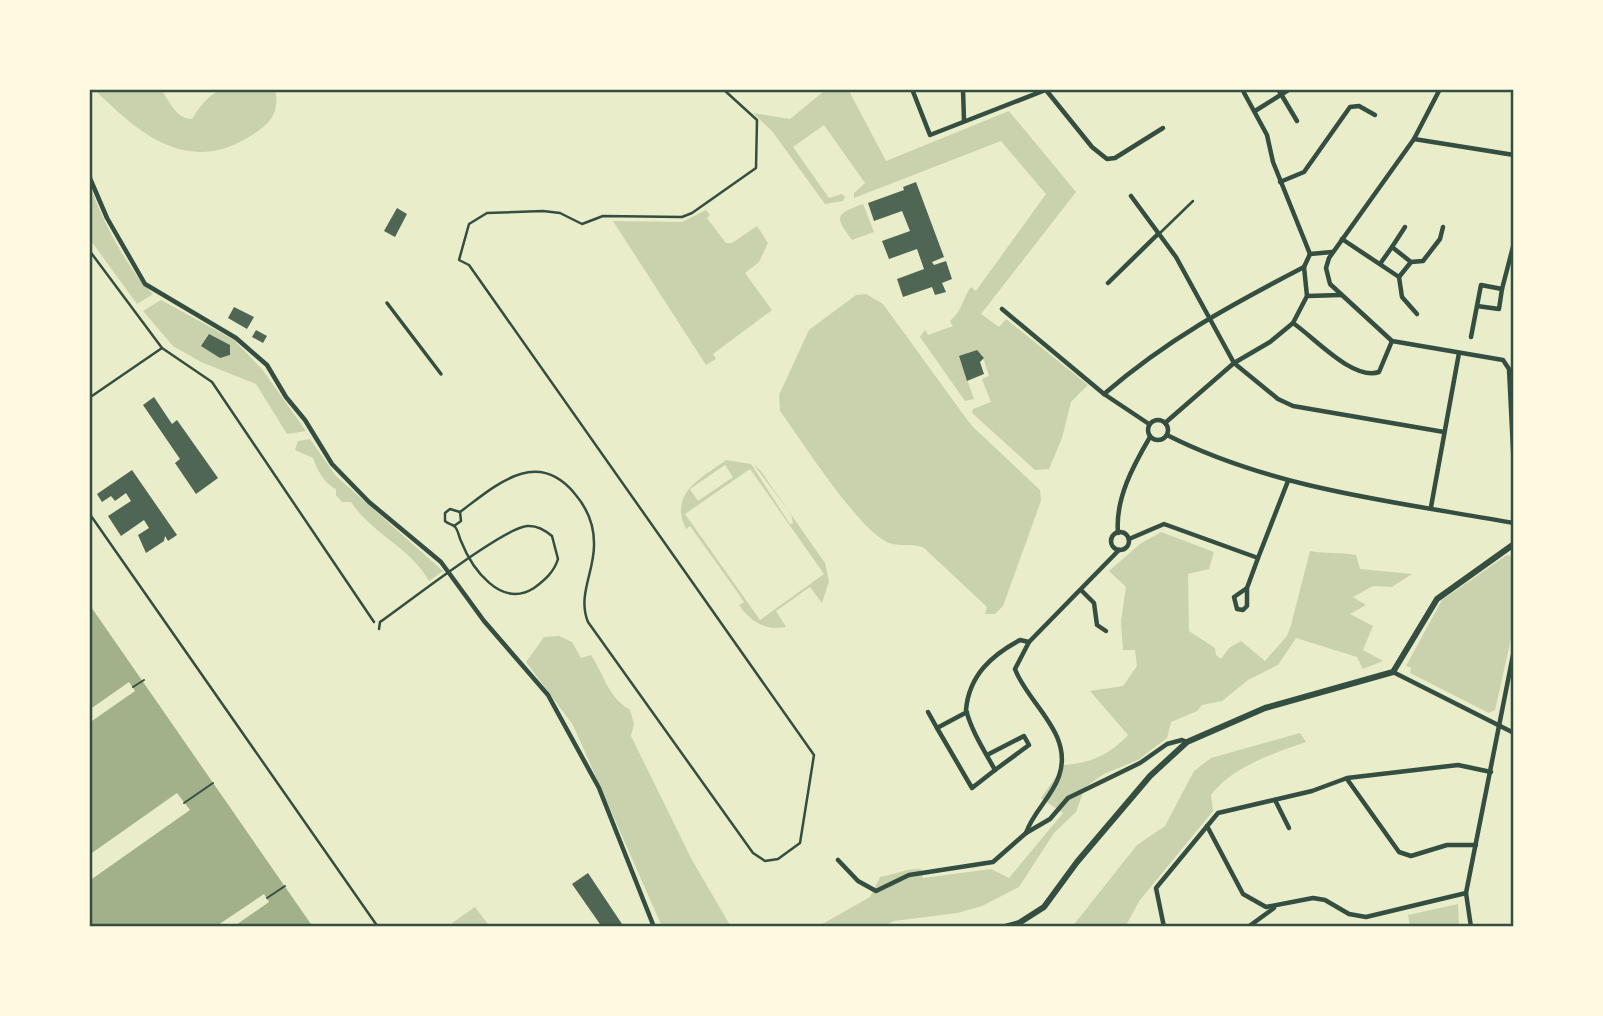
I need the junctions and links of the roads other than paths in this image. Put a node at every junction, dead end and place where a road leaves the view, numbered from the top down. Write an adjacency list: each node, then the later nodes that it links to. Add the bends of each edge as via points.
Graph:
1 (723, 89): 59 (lane, via 757,120 756,167 692,214 603,216 582,223 552,211 487,213 469,224 459,260 469,265 814,755 800,843 790,853 765,861 753,853 588,622 583,603 594,534 586,510 571,488 547,473 521,472)
2 (912, 89): 11 (street, via 930,135)
3 (963, 89): 11 (street)
4 (1242, 89): 9 (street)
5 (1290, 89): 8 (street)
6 (1440, 89): 14 (street)
7 (1047, 90): 11 (street); 13 (street, via 1107,159)
8 (1280, 92): 9 (street); 12 (street)
9 (1255, 111): 17 (street)
10 (1375, 115): 17 (street, via 1359,106 1350,107 1304,172)
11 (964, 121)
12 (1297, 121)
13 (1163, 128)
14 (1413, 139): 15 (street); 23 (street)
15 (1514, 155)
16 (89, 176): 96 (street, via 145,284 236,338 267,365 349,483 441,562 548,695 599,788)
17 (1280, 182): 28 (street)
18 (1131, 196): 22 (street)
19 (1193, 201): 22 (lane)
20 (1405, 227): 25 (street)
21 (1443, 227): 29 (street, via 1423,261)
22 (1158, 234): 33 (street); 41 (street)
23 (1342, 239): 27 (street); 30 (street)
24 (1514, 243): 34 (street)
25 (1392, 247): 29 (street); 30 (street)
26 (89, 250): 45 (lane)
27 (1333, 252): 28 (street); 35 (street, via 1326,268 1330,284)
28 (1310, 254): 31 (street)
29 (1411, 262): 32 (street)
30 (1380, 264): 32 (street)
31 (1304, 267): 36 (street); 41 (street)
32 (1399, 278): 40 (street, via 1402,298)
33 (1108, 283)
34 (1502, 289): 38 (street, via 1499,309); 38 (street, via 1481,285)
35 (1342, 295): 36 (street); 44 (street)
36 (1307, 296): 42 (street)
37 (387, 303): 48 (street)
38 (1477, 306): 43 (street)
39 (1002, 309): 49 (street)
40 (1417, 314)
41 (1209, 316): 47 (street); 49 (street, via 1148,356)
42 (1293, 323): 44 (street, via 1356,371 1369,375 1379,372); 47 (street)
43 (1471, 337)
44 (1392, 341): 46 (street)
45 (162, 348): 50 (lane); 70 (lane, via 212,382)
46 (1459, 353): 53 (street); 56 (street, via 1503,360 1509,369)
47 (1234, 363): 51 (street); 53 (street, via 1286,405)
48 (440, 374)
49 (1104, 394): 52 (street)
50 (89, 398)
51 (1165, 423): 52 (street); 54 (street)
52 (1149, 424): 55 (street)
53 (1444, 432): 58 (street)
54 (1167, 435): 55 (street, via 1159,440); 57 (street, via 1203,454)
55 (1150, 437): 63 (street, via 1131,469 1116,518)
56 (1514, 469)
57 (1288, 481): 58 (street); 67 (street)
58 (1431, 507): 61 (street)
59 (460, 512): 62 (lane, via 461,521); 62 (lane, via 452,509 445,513 447,523)
60 (89, 513): 95 (lane)
61 (1514, 523)
62 (454, 526): 71 (lane, via 461,544 483,574 504,594 523,593 552,573 558,559 547,531 518,528)
63 (1118, 533): 64 (street); 66 (street, via 1112,541)
64 (1129, 539): 66 (street, via 1127,547); 67 (street, via 1164,524)
65 (1514, 544): 75 (street, via 1437,598)
66 (1119, 550): 69 (street)
67 (1258, 558): 68 (street)
68 (1247, 589): 68 (street, via 1234,597 1237,608 1248,606)
69 (1081, 590): 72 (street, via 1094,603 1097,625); 73 (street)
70 (374, 622): 71 (lane); 71 (lane, via 377,629)
71 (380, 622)
72 (1106, 631)
73 (1029, 642): 78 (street, via 1020,640 987,662 969,692); 90 (street, via 1015,668 1057,736 1060,775)
74 (1514, 650): 76 (street)
75 (1393, 672): 79 (street); 82 (street, via 1265,708)
76 (1511, 676): 79 (street)
77 (928, 712): 80 (street)
78 (967, 712): 80 (street); 83 (street)
79 (1499, 725): 81 (street); 85 (street)
80 (937, 728): 84 (street, via 972,788)
81 (1514, 733)
82 (1187, 742): 90 (street, via 1167,744 1140,764 1068,798 1050,819); 97 (street, via 1150,776 1044,907)
83 (987, 755): 84 (street); 84 (street, via 1024,736 1029,745)
84 (995, 770)
85 (1491, 772): 86 (street, via 1458,765); 91 (street)
86 (1347, 778): 87 (street); 91 (street, via 1399,852 1412,856 1447,845)
87 (1275, 800): 88 (street, via 1218,813); 89 (street)
88 (1207, 826): 94 (street, via 1243,894 1258,904); 98 (street, via 1156,888)
89 (1289, 828)
90 (1026, 833): 92 (street, via 993,862 909,875 876,891 858,881)
91 (1476, 845): 93 (street)
92 (838, 860)
93 (1466, 892): 94 (street, via 1367,917 1313,898); 100 (street)
94 (1275, 907): 99 (street)
95 (378, 927)
96 (654, 927)
97 (1005, 927)
98 (1164, 927)
99 (1248, 927)
100 (1471, 927)

